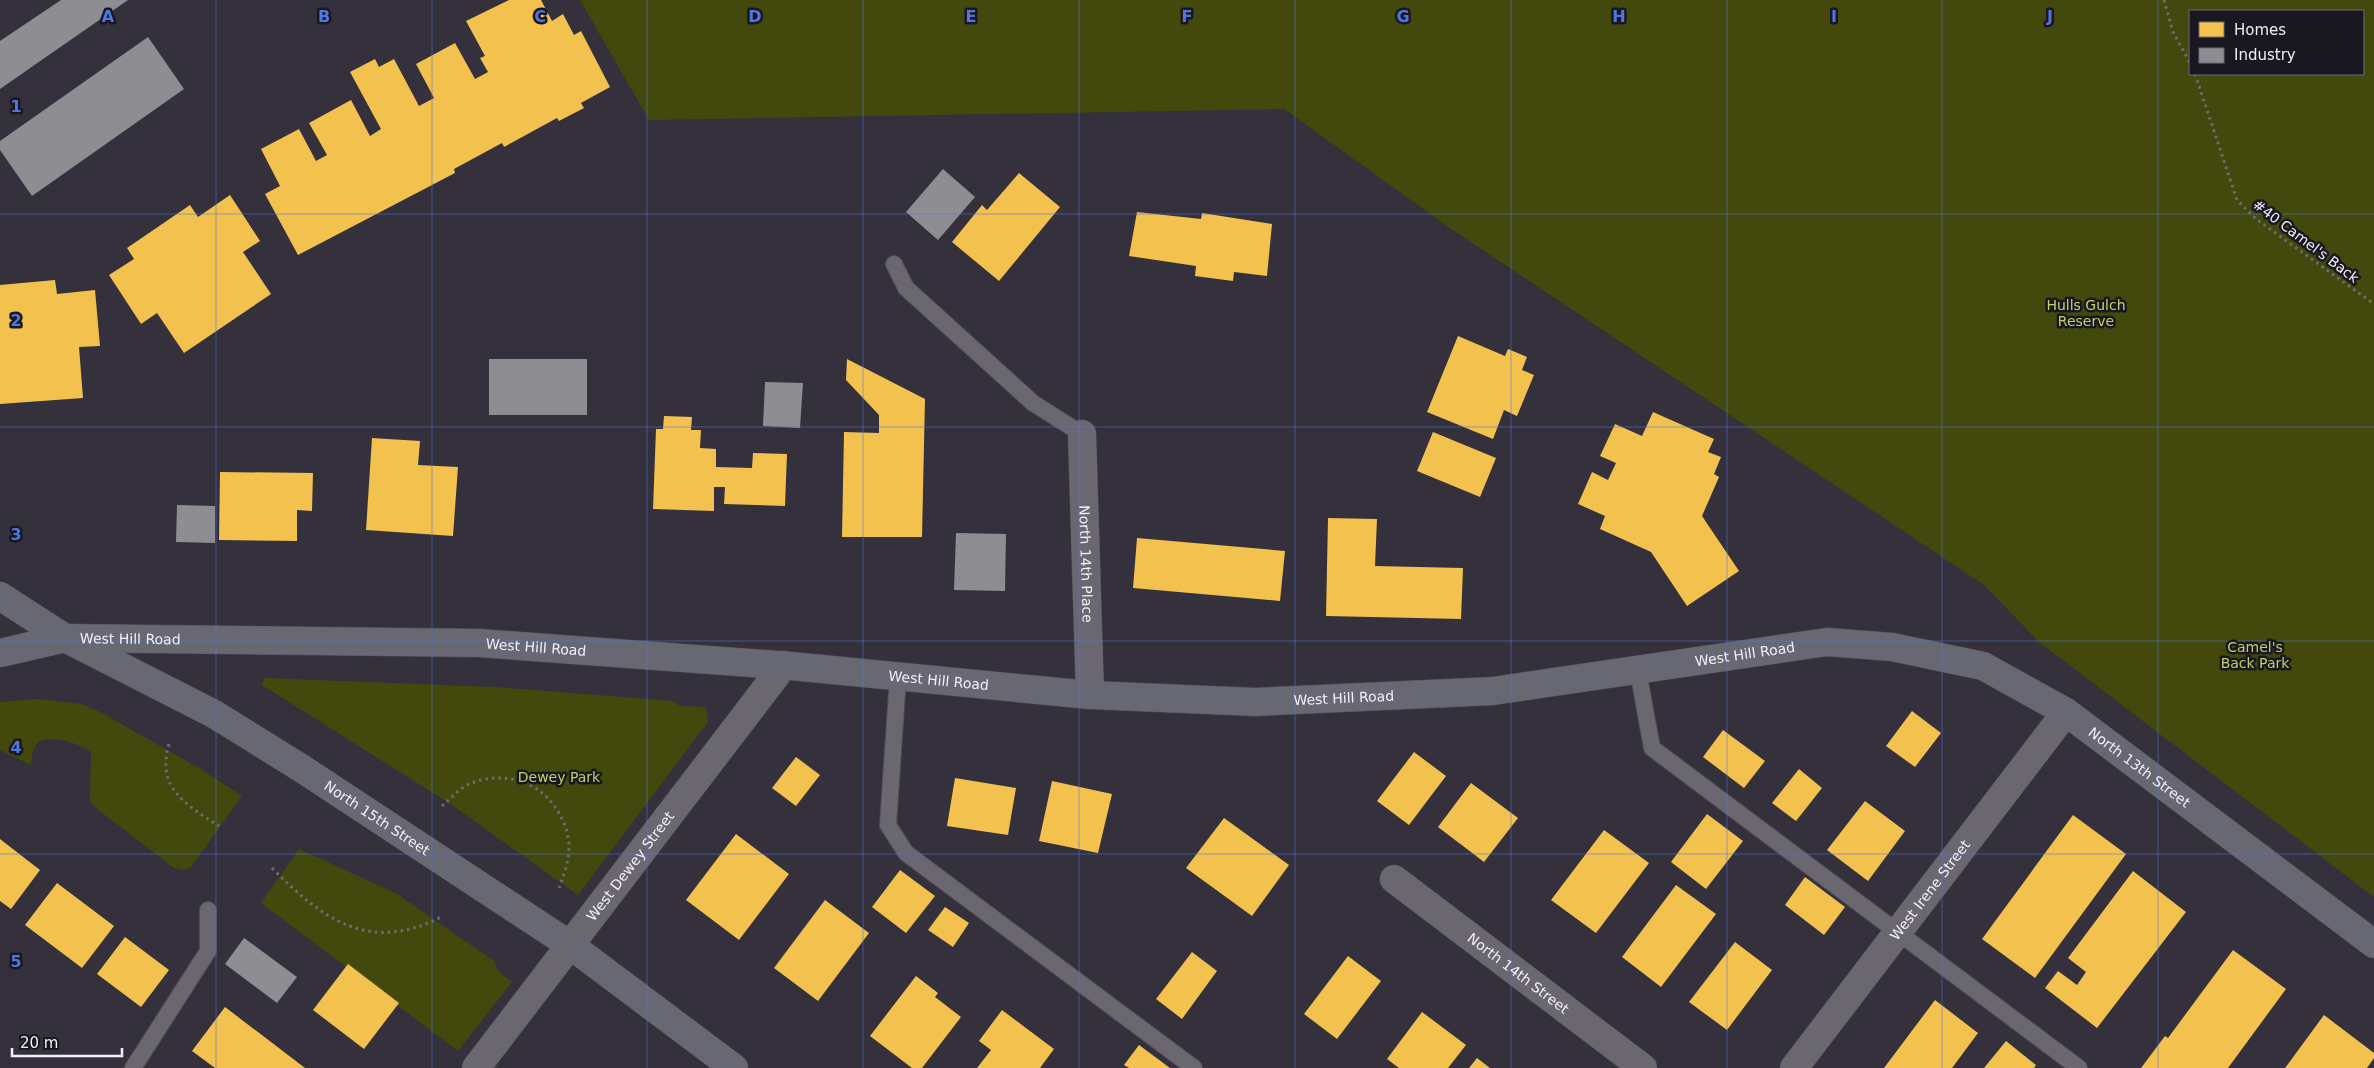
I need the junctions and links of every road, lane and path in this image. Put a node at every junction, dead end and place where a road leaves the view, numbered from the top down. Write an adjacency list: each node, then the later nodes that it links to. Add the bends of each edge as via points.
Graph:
1 (2164, 0): 2 (path, via 2174,32)
2 (2189, 61)
3 (2195, 75): 5 (path, #40 Camel's Back, via 2236,200 2256,219)
4 (894, 264): 6 (lane, via 906,288 1033,403)
5 (2374, 304)
6 (1082, 434): 14 (street, North 14th Place)
7 (0, 596): 8 (street, North 15th Street)
8 (65, 638): 10 (street, West Hill Road); 11 (street, West Hill Road, via 479,643); 26 (street, North 15th Street, via 214,714 302,768)
9 (1878, 646): 12 (street, West Hill Road, via 1827,642); 15 (street, North 13th Street, via 1983,666)
10 (0, 653)
11 (784, 665): 13 (street, West Hill Road); 26 (street, West Dewey Street)
12 (1638, 670): 14 (street, West Hill Road, via 1493,691 1256,702); 24 (lane, via 1652,748)
13 (898, 677): 14 (street, West Hill Road); 30 (lane, via 888,824 906,853)
14 (1090, 695)
15 (2066, 712): 24 (street, West Irene Street); 25 (street, North 13th Street)
16 (169, 744): 18 (path, via 164,761 166,777 190,808)
17 (442, 806): 21 (path, via 468,785 488,778 523,781 538,790 549,799 566,830 569,846)
18 (219, 826)
19 (272, 868): 23 (path, via 302,898 330,917 356,929 381,933 425,926)
20 (1394, 879): 31 (street, North 14th Street)
21 (560, 888)
22 (208, 910): 27 (lane, via 208,951)
23 (441, 917)
24 (1898, 931): 32 (street, West Irene Street); 33 (lane)
25 (2374, 944)
26 (570, 946): 28 (street, West Dewey Street); 29 (street, North 15th Street)
27 (133, 1068)
28 (476, 1068)
29 (734, 1068)
30 (1194, 1068)
31 (1643, 1068)
32 (1794, 1068)
33 (2079, 1068)

